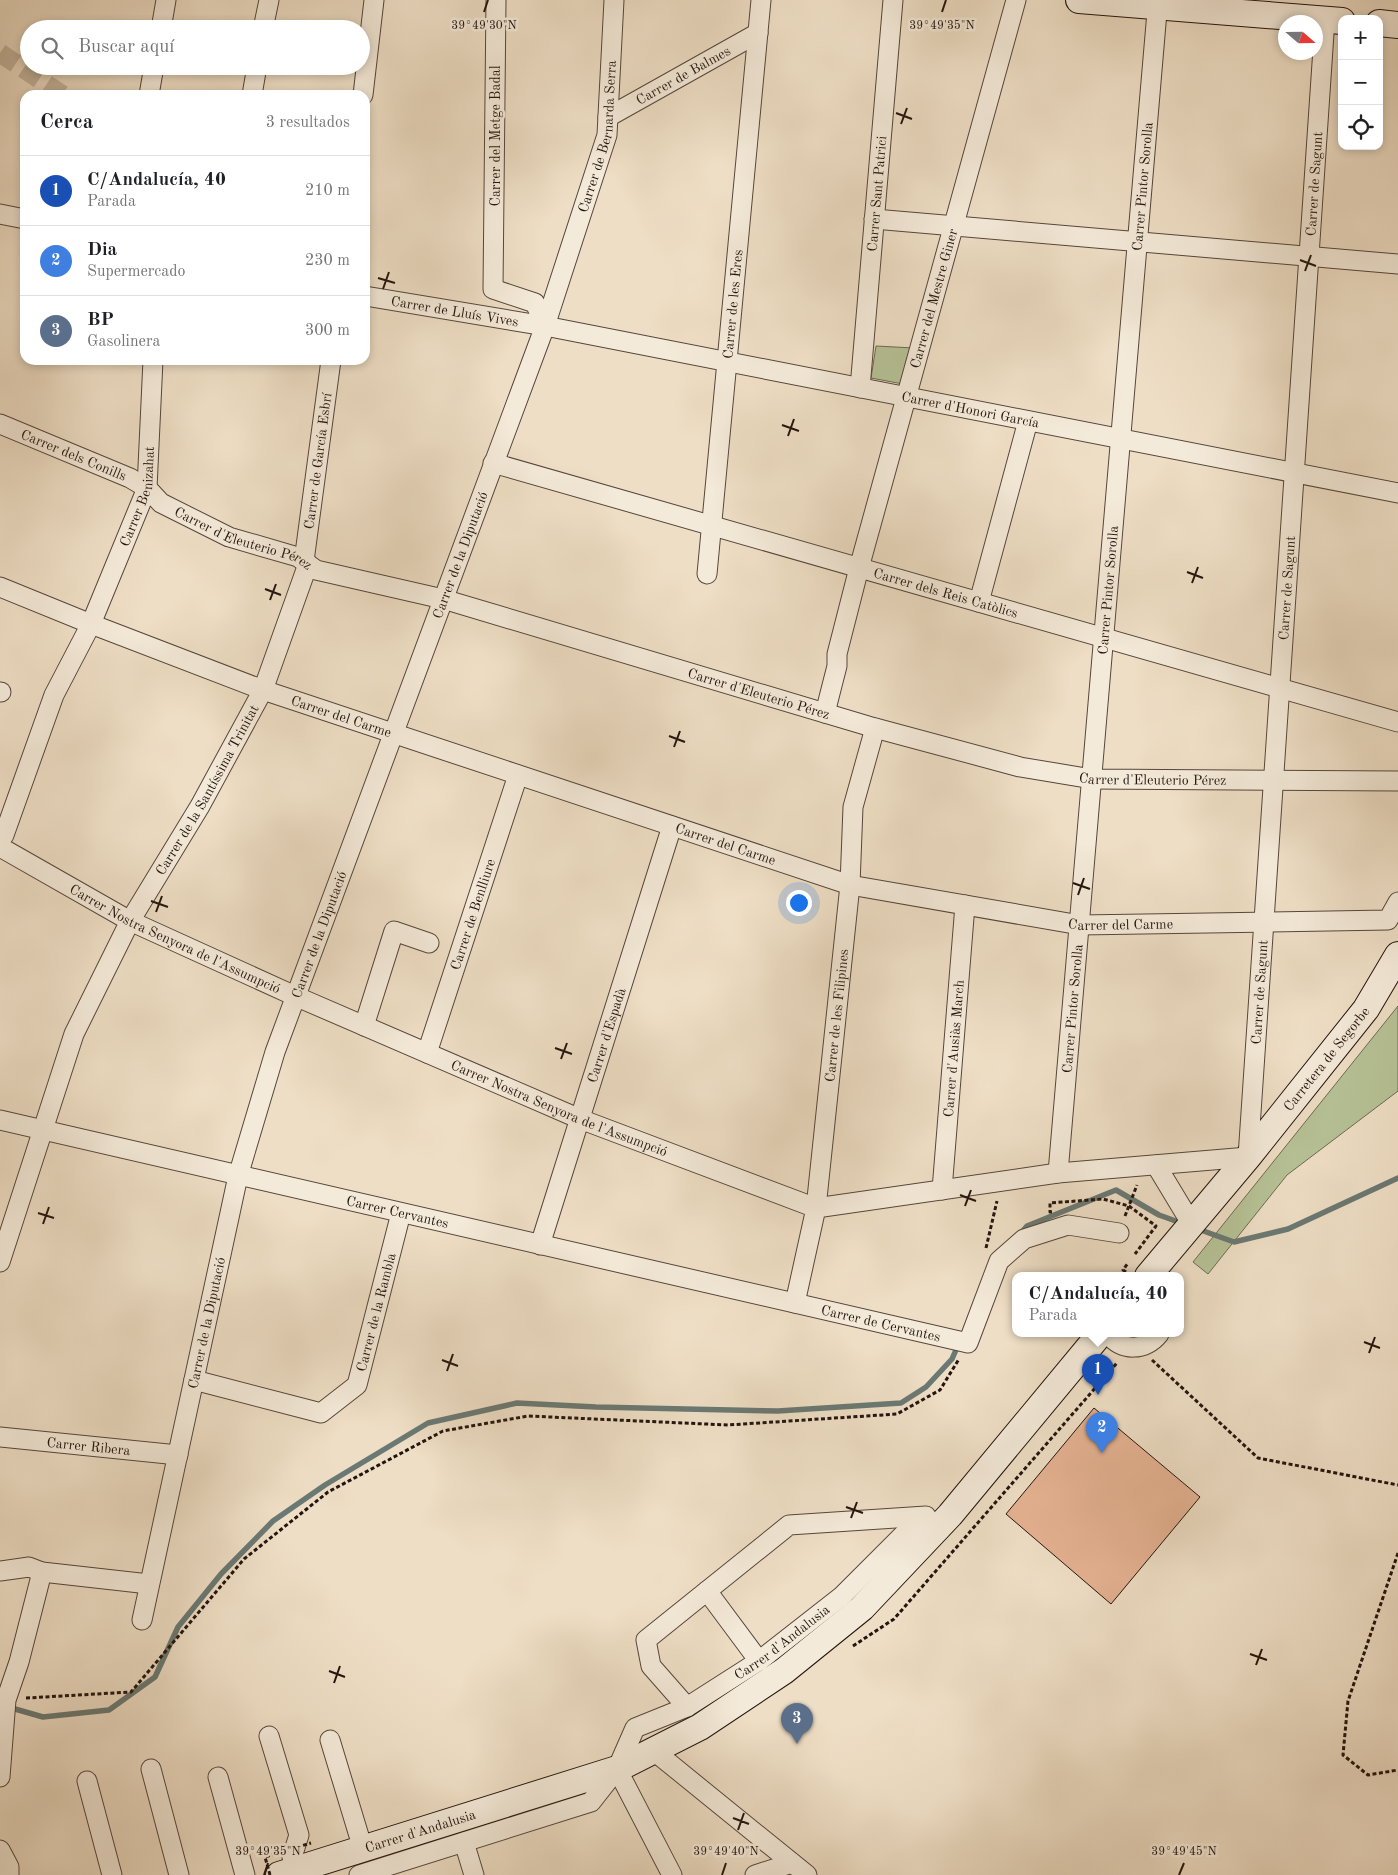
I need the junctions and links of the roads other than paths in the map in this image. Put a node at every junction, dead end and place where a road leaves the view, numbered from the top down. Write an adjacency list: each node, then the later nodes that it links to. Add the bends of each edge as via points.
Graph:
1 (166, 0): 11 (street)
2 (269, 0): 12 (street)
3 (374, 0): 17 (street)
4 (496, 0): 34 (street, Carrer del Metge Badal, via 493,289 535,302)
5 (614, 0): 24 (street, Carrer de Bernarda Serra)
6 (761, 0): 16 (street, Carrer de les Eres)
7 (894, 0): 27 (street, Carrer Sant Patrici)
8 (1016, 0): 28 (street, Carrer del Mestre Giner)
9 (1079, 0): 10 (street)
10 (1158, 3): 13 (street); 29 (street, Carrer Pintor Sorolla)
11 (163, 20)
12 (265, 20)
13 (1333, 20): 30 (street, Carrer de Sagunt)
14 (1383, 24): 15 (street)
15 (1398, 25)
16 (758, 33): 24 (street, Carrer de Balmes); 35 (street, Carrer de les Eres)
17 (370, 35)
18 (152, 75): 21 (street)
19 (255, 75): 22 (street)
20 (365, 75): 23 (street)
21 (150, 90)
22 (253, 90)
23 (364, 90)
24 (608, 117): 32 (street, Carrer de Bernarda Serra, via 607,135)
25 (0, 214): 26 (street)
26 (20, 218)
27 (874, 219): 28 (street); 38 (street, Carrer Sant Patrici)
28 (954, 226): 29 (street); 39 (street, Carrer del Mestre Giner)
29 (1137, 242): 30 (street); 42 (street, Carrer Pintor Sorolla)
30 (1309, 256): 31 (street); 44 (street, Carrer de Sagunt)
31 (1398, 264)
32 (563, 270): 34 (street, Carrer de la Diputació)
33 (370, 297): 34 (street, Carrer de Lluís Vives)
34 (544, 326): 35 (street, Carrer d'Honori García); 43 (street, Carrer de la Diputació)
35 (727, 362): 38 (street, Carrer d'Honori García); 47 (street, Carrer de les Eres)
36 (153, 365): 45 (street, Carrer Benizahat)
37 (330, 365): 48 (street, Carrer de García Esbrí)
38 (860, 388): 39 (street, Carrer d'Honori García)
39 (907, 397): 40 (street, Carrer d'Honori García); 49 (street, Carrer del Mestre Giner)
40 (1028, 421): 42 (street, Carrer d'Honori García); 53 (street)
41 (0, 424): 45 (street, Carrer dels Conills)
42 (1121, 439): 44 (street, Carrer d'Honori García); 55 (street, Carrer Pintor Sorolla)
43 (493, 464): 47 (street, Carrer dels Reis Catòlics); 52 (street, Carrer de la Diputació)
44 (1294, 473): 46 (street, Carrer d'Honori García); 56 (street, Carrer de Sagunt)
45 (147, 488): 48 (street, Carrer d'Eleuterio Pérez, via 162,504 229,537 298,557); 54 (street, Carrer Benizahat)
46 (1398, 493)
47 (712, 526): 49 (street, Carrer dels Reis Catòlics); 50 (street, Carrer de les Eres)
48 (306, 563): 52 (street, Carrer d'Eleuterio Pérez, via 316,570); 57 (street, Carrer de la Santíssima Trinitat)
49 (860, 568): 53 (street, Carrer dels Reis Catòlics); 58 (street, Carrer del Mestre Giner)
50 (707, 574)
51 (0, 587): 54 (street, Carrer del Carme)
52 (443, 599): 58 (street, Carrer d'Eleuterio Pérez); 61 (street, Carrer de la Diputació)
53 (979, 602): 55 (street, Carrer dels Reis Catòlics)
54 (90, 624): 57 (street, Carrer del Carme); 67 (street, Carrer Benizahat, via 54,695)
55 (1104, 638): 56 (street, Carrer dels Reis Catòlics); 63 (street, Carrer Pintor Sorolla)
56 (1280, 688): 59 (street, Carrer dels Reis Catòlics); 64 (street, Carrer de Sagunt)
57 (263, 690): 61 (street, Carrer del Carme); 71 (street, Carrer de la Santíssima Trinitat, via 200,806)
58 (825, 713): 60 (street, Carrer d'Eleuterio Pérez)
59 (1398, 722)
60 (875, 728): 63 (street, Carrer d'Eleuterio Pérez, via 1020,767); 68 (street, Carrer de les Filipines, via 853,807)
61 (393, 733): 62 (street, Carrer del Carme); 76 (street, Carrer de la Diputació)
62 (518, 775): 66 (street, Carrer del Carme); 78 (street, Carrer de Benlliure)
63 (1092, 779): 64 (street, Carrer d'Eleuterio Pérez); 73 (street, Carrer Pintor Sorolla)
64 (1274, 780): 65 (street, Carrer d'Eleuterio Pérez); 72 (street, Carrer de Sagunt)
65 (1398, 781)
66 (672, 826): 68 (street, Carrer del Carme); 79 (street, Carrer d'Espadà)
67 (1, 839): 71 (street, Carrer Nostra Senyora de l'Assumpció)
68 (850, 885): 70 (street, Carrer del Carme); 87 (street, Carrer de les Filipines)
69 (1398, 902): 72 (street, Carrer del Carme, via 1388,920)
70 (964, 905): 73 (street, Carrer del Carme); 86 (street, Carrer d'Ausiàs March)
71 (130, 921): 76 (street, Carrer Nostra Senyora de l'Assumpció); 81 (street, Carrer de la Santíssima Trinitat, via 74,1034)
72 (1264, 922): 73 (street, Carrer del Carme); 82 (street, Carrer de Sagunt)
73 (1080, 925): 84 (street, Carrer Pintor Sorolla)
74 (429, 943): 77 (street, via 394,931)
75 (1398, 955): 82 (street, Carretera de Segorbe, via 1366,1009)
76 (295, 996): 77 (street, Carrer Nostra Senyora de l'Assumpció); 85 (street, Carrer de la Diputació)
77 (364, 1026): 78 (street, Carrer Nostra Senyora de l'Assumpció)
78 (428, 1053): 79 (street, Carrer Nostra Senyora de l'Assumpció)
79 (580, 1119): 87 (street, Carrer Nostra Senyora de l'Assumpció); 91 (street, Carrer d'Espadà)
80 (0, 1120): 81 (street, Carrer Cervantes)
81 (42, 1131): 85 (street, Carrer Cervantes); 92 (street, Carrer de la Santíssima Trinitat)
82 (1248, 1157): 83 (street, Carrer Nostra Senyora de l'Assumpció); 89 (street)
83 (1156, 1165): 84 (street, Carrer Nostra Senyora de l'Assumpció); 89 (street)
84 (1058, 1173): 86 (street, Carrer Nostra Senyora de l'Assumpció)
85 (238, 1176): 88 (street, Carrer Cervantes); 98 (street, Carrer de la Diputació)
86 (942, 1190): 87 (street, Carrer Nostra Senyora de l'Assumpció)
87 (816, 1208): 94 (street, Carrer de les Filipines)
88 (400, 1213): 91 (street, Carrer Cervantes); 98 (street, Carrer de la Rambla, via 357,1385 321,1413)
89 (1191, 1224): 93 (street)
90 (1119, 1233): 94 (street, Carrer de Cervantes, via 1068,1225 1024,1238 999,1261 968,1343)
91 (540, 1245): 94 (street, Carrer Cervantes)
92 (0, 1262)
93 (1141, 1272)
94 (794, 1303)
95 (1098, 1337): 101 (street, Carrer d'Andalusia)
96 (1111, 1337): 97 (street, via 1116,1343 1136,1348)
97 (1156, 1337)
98 (194, 1380): 100 (street, Carrer de la Diputació)
99 (0, 1436): 100 (street, Carrer Ribera)
100 (178, 1456): 105 (street, Carrer de la Diputació)
101 (950, 1515): 102 (street); 112 (street, Carrer d'Andalusia, via 862,1608 784,1671 700,1727)
102 (921, 1516): 106 (street, via 789,1525); 108 (street, Carrer d'Andalusia, via 842,1596)
103 (0, 1571): 104 (street, via 28,1567)
104 (42, 1572): 105 (street); 115 (street, via 6,1700)
105 (150, 1584): 107 (street, Carrer de la Diputació)
106 (707, 1591): 108 (street); 109 (street, via 646,1640 651,1666)
107 (142, 1620)
108 (759, 1661): 109 (street, Carrer d'Andalusia)
109 (687, 1707): 114 (street, Carrer d'Andalusia, via 635,1728)
110 (269, 1736): 123 (street, via 298,1835)
111 (330, 1740): 119 (street)
112 (654, 1751): 114 (street, Carrer d'Andalusia); 122 (street)
113 (151, 1769): 126 (street)
114 (617, 1769): 118 (street, Carrer d'Andalusia, via 592,1802); 119 (street, Carrer d'Andalusia); 131 (street)
115 (0, 1777)
116 (218, 1777): 127 (street)
117 (87, 1781): 125 (street)
118 (464, 1842): 121 (street, Carrer d'Andalusia); 130 (street)
119 (363, 1849): 123 (street, Carrer d'Andalusia)
120 (0, 1850): 124 (street, via 9,1867)
121 (415, 1857): 128 (street, Carrer d'Andalusia); 129 (street)
122 (792, 1863): 132 (street); 133 (street)
123 (287, 1872)
124 (9, 1875)
125 (112, 1875)
126 (179, 1875)
127 (245, 1875)
128 (359, 1875)
129 (408, 1875)
130 (474, 1875)
131 (672, 1875)
132 (755, 1875)
133 (807, 1875)

